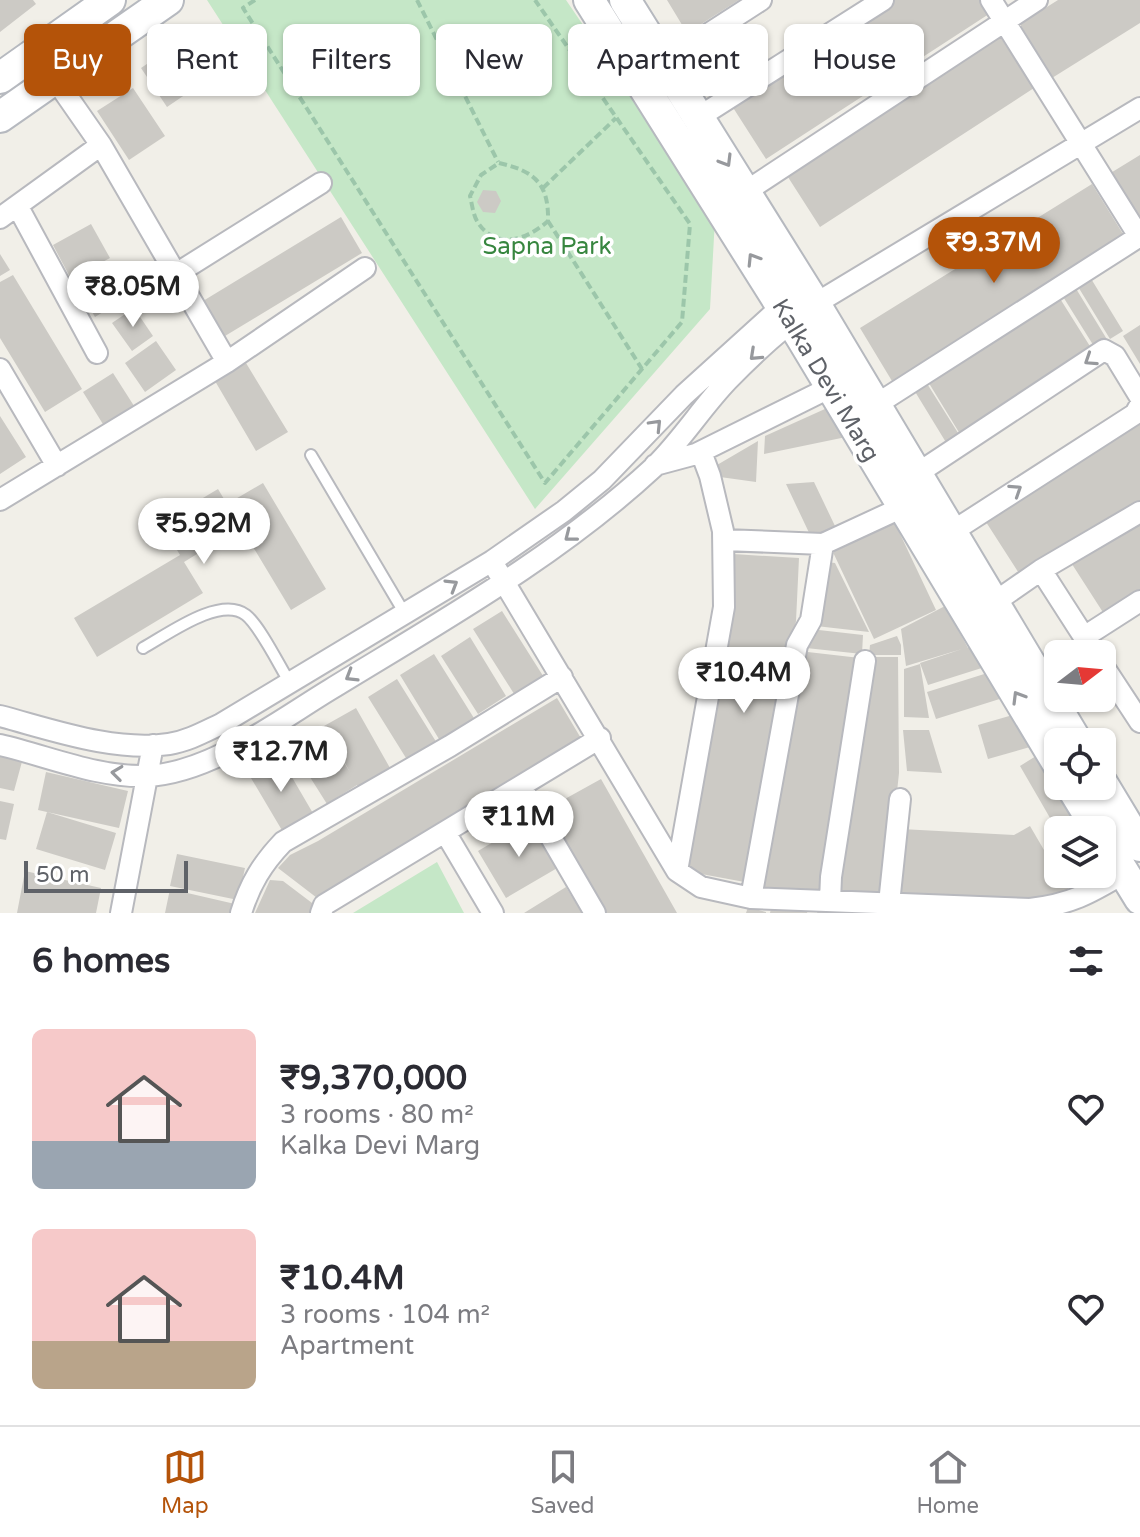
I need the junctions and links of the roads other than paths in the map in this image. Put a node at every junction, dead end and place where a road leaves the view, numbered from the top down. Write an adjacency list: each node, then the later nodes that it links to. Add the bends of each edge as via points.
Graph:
1 (110, 0): 10 (street)
2 (168, 0): 11 (street)
3 (589, 0): 31 (street, Kalka Devi Marg, one-way to 3)
4 (625, 0): 12 (street, Kalka Devi Marg)
5 (761, 0): 13 (street)
6 (883, 0): 21 (street)
7 (991, 0): 9 (street)
8 (1037, 0): 9 (street)
9 (1004, 21): 23 (street); 25 (street)
10 (86, 24)
11 (123, 24)
12 (640, 24)
13 (724, 24)
14 (24, 71): 15 (street)
15 (0, 78)
16 (24, 89): 20 (street)
17 (67, 96): 22 (street)
18 (686, 96): 21 (street, Kalka Devi Marg)
19 (1140, 108): 23 (street)
20 (0, 117)
21 (699, 117): 25 (street, Kalka Devi Marg, one-way to 25)
22 (101, 145): 26 (street); 30 (street)
23 (1080, 146): 28 (street); 31 (street)
24 (321, 183): 30 (street)
25 (745, 192): 31 (street, Kalka Devi Marg)
26 (18, 207): 27 (street); 32 (street)
27 (0, 218)
28 (1140, 237): 38 (street)
29 (365, 268): 33 (street)
30 (176, 274): 33 (street)
31 (798, 305): 35 (street, Kalka Devi Marg); 38 (street, Kalka Devi Marg); 41 (street, one-way to 41); 50 (street, one-way to 31, via 602,480 684,395)
32 (97, 353)
33 (227, 362): 42 (street)
34 (0, 369): 42 (street)
35 (831, 387): 39 (street); 45 (street, Kalka Devi Marg)
36 (1140, 397): 43 (street, one-way to 43, via 1115,356 1104,350)
37 (1140, 405): 47 (street, one-way to 37, via 1135,414)
38 (874, 406): 43 (street, Kalka Devi Marg)
39 (701, 452): 41 (street); 48 (street)
40 (311, 455): 55 (lane)
41 (655, 465): 52 (street, one-way to 52, via 554,548)
42 (57, 466): 44 (street)
43 (915, 475): 47 (street, Kalka Devi Marg)
44 (0, 500)
45 (903, 507): 49 (street); 67 (street, Kalka Devi Marg, one-way to 45)
46 (1140, 512): 51 (street)
47 (950, 533): 54 (street, Kalka Devi Marg)
48 (724, 540): 49 (street); 77 (street, via 724,607)
49 (823, 544): 79 (street, via 811,620 797,645)
50 (492, 561): 52 (street); 55 (street, one-way to 50)
51 (1041, 570): 54 (street); 56 (street)
52 (504, 581): 60 (street); 70 (street, one-way to 70, via 240,743 183,770)
53 (1140, 601): 57 (street)
54 (992, 604): 65 (street, Kalka Devi Marg)
55 (405, 614): 61 (street)
56 (1087, 640)
57 (1096, 640)
58 (143, 648): 61 (lane, via 212,611 228,608 246,615)
59 (865, 661): 81 (street, via 831,877)
60 (562, 677): 66 (street); 85 (street, via 283,842 262,864)
61 (290, 683): 69 (street, via 190,739)
62 (1116, 685): 64 (street)
63 (0, 716): 69 (street, via 122,745)
64 (1140, 722)
65 (1068, 728)
66 (600, 738): 71 (street); 77 (street)
67 (1044, 741)
68 (0, 745): 70 (street, one-way to 68, via 113,774)
69 (153, 745): 70 (street)
70 (148, 776): 84 (street)
71 (521, 786): 74 (street); 88 (street)
72 (900, 799): 82 (street)
73 (1112, 800): 75 (street)
74 (445, 832): 86 (street, via 324,905); 87 (street)
75 (1140, 846)
76 (1116, 860): 78 (street)
77 (677, 871): 79 (street, via 701,887)
78 (1124, 873): 80 (street); 83 (street, via 1080,899)
79 (751, 898): 81 (street)
80 (1140, 899)
81 (818, 905): 82 (street)
82 (889, 909): 83 (street)
83 (1030, 911)
84 (121, 913)
85 (241, 913)
86 (321, 913)
87 (493, 913)
88 (595, 913)

